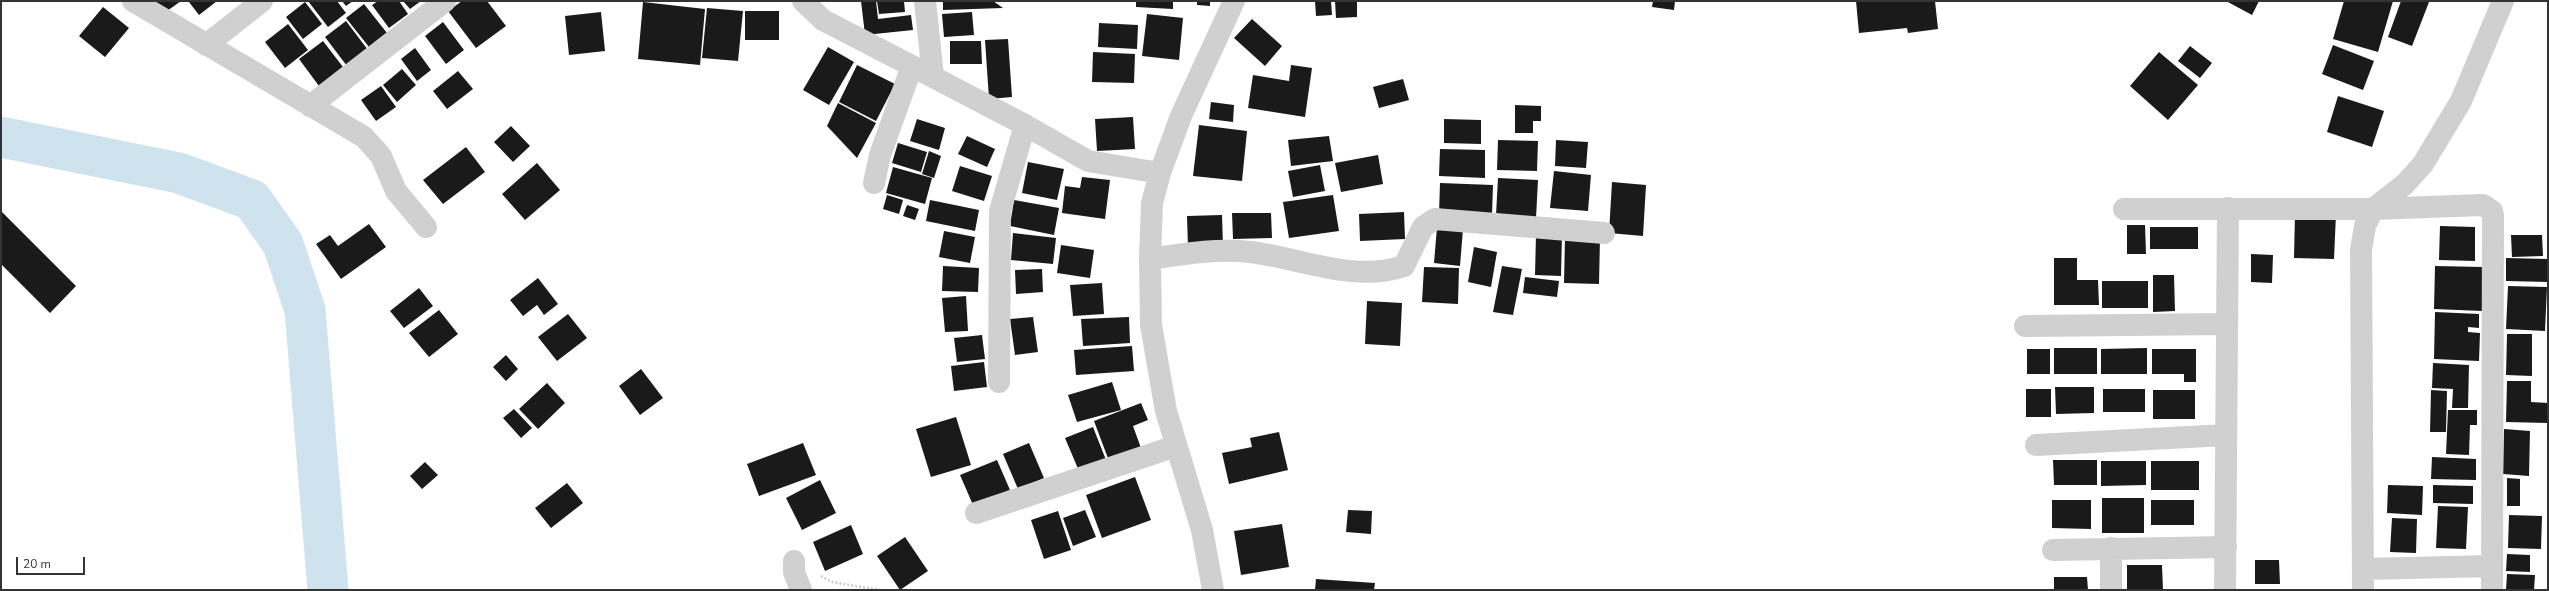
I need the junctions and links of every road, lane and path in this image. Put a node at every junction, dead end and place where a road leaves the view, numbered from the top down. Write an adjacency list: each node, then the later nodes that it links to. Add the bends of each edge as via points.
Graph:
1 (133, 1): 8 (street)
2 (262, 1): 8 (street)
3 (445, 1): 11 (street)
4 (803, 1): 9 (street, via 823,20)
5 (925, 1): 10 (street)
6 (1234, 1): 13 (street, via 1181,116)
7 (2504, 1): 17 (street, via 2461,101 2423,164 2406,184)
8 (206, 45): 11 (street)
9 (912, 66): 10 (street); 14 (street, via 880,155)
10 (933, 76): 12 (street)
11 (310, 106): 18 (street, via 364,137 381,156 396,191)
12 (1024, 125): 13 (street, via 1088,161); 23 (street, via 1000,210)
13 (1160, 173): 20 (street, via 1152,203)
14 (874, 183)
15 (2228, 208): 16 (street); 17 (street); 21 (street)
16 (2124, 209)
17 (2373, 209): 32 (street, via 2483,205 2492,211); 33 (street, via 2365,226 2361,250)
18 (426, 227)
19 (1604, 233): 20 (street, via 1435,218 1423,228 1404,266 1356,273 1249,252 1190,253)
20 (1150, 259): 26 (street, via 1151,325 1166,411)
21 (2227, 324): 22 (street); 24 (street)
22 (2026, 326)
23 (999, 382)
24 (2226, 435): 25 (street); 28 (street)
25 (2036, 445)
26 (1176, 446): 27 (street); 36 (street, via 1202,530)
27 (976, 513)
28 (2226, 547): 29 (street); 38 (street)
29 (2111, 548): 30 (street); 37 (street)
30 (2053, 550)
31 (794, 561): 34 (street, via 794,572); 35 (path, via 832,582)
32 (2492, 566): 33 (street); 39 (street)
33 (2363, 580)
34 (801, 590)
35 (880, 590)
36 (1213, 590)
37 (2111, 590)
38 (2225, 590)
39 (2492, 590)

